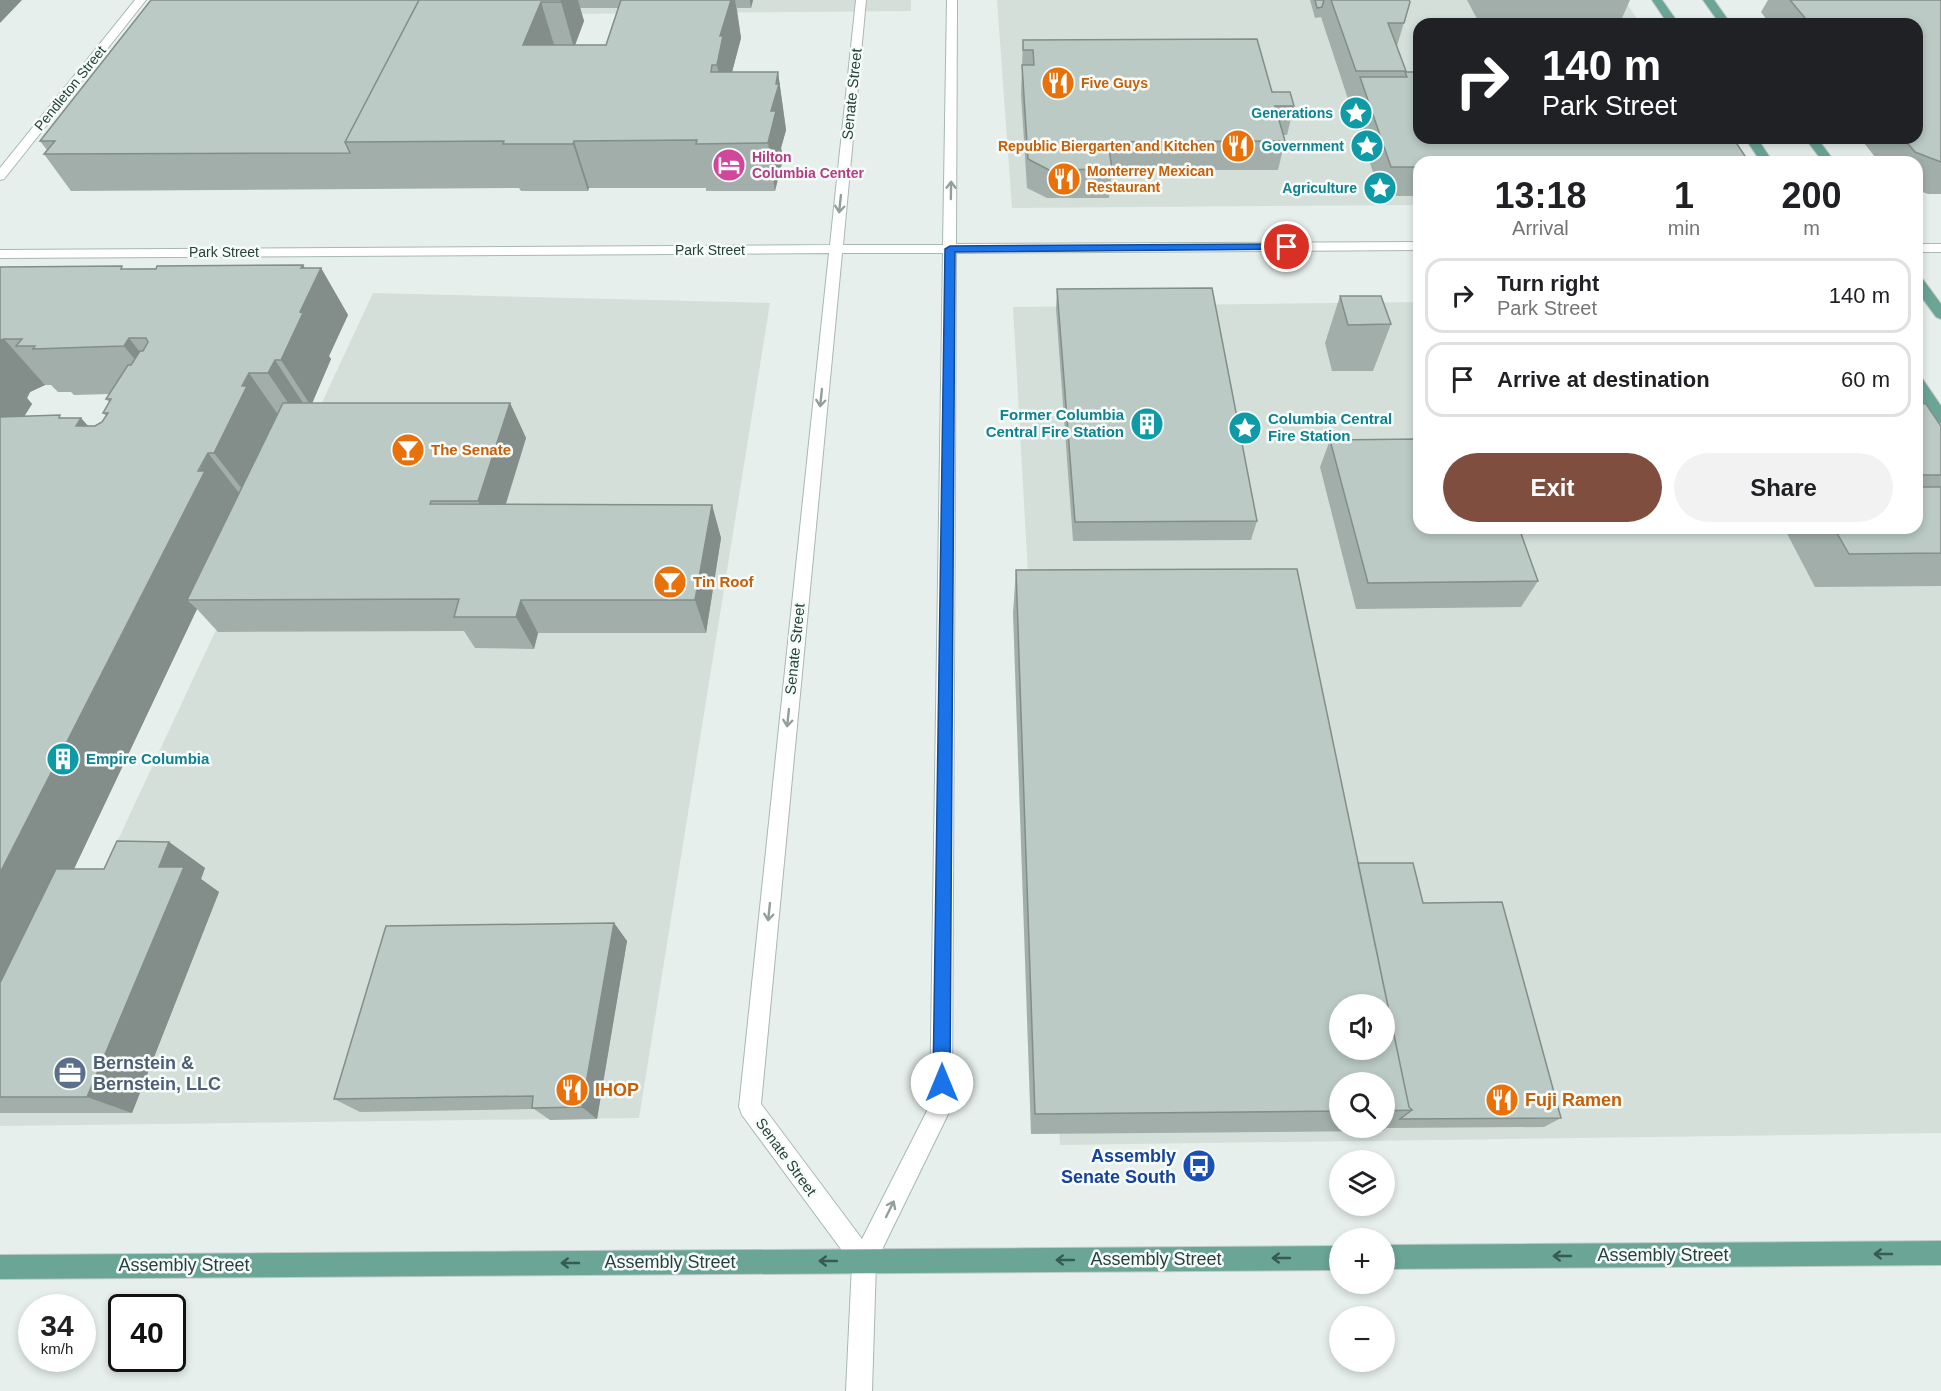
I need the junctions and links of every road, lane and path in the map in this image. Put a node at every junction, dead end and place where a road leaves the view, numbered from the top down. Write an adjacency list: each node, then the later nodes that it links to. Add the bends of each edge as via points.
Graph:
1 (141, 0): 8 (street, Pendleton Street)
2 (861, 0): 12 (street, Senate Street, one-way to 12)
3 (952, 0): 13 (street, one-way to 3)
4 (1657, 0): 6 (main road)
5 (1708, 0): 7 (main road)
6 (1670, 18)
7 (1722, 18)
8 (0, 176)
9 (1413, 246): 13 (street, Park Street)
10 (1923, 248): 11 (street)
11 (1941, 248)
12 (836, 249): 13 (street, Park Street); 14 (street, Park Street); 22 (street, Senate Street, one-way to 22, via 750,1107)
13 (950, 249): 22 (street, one-way to 13, via 941,1106)
14 (0, 254)
15 (1923, 289): 16 (main road)
16 (1941, 314)
17 (1923, 391): 18 (main road)
18 (1941, 418)
19 (1941, 1253): 20 (main road, Assembly Street, one-way to 20)
20 (1395, 1257)
21 (1329, 1258): 22 (main road, Assembly Street, one-way to 22)
22 (864, 1261): 23 (main road, Assembly Street, one-way to 23); 24 (street)
23 (0, 1267)
24 (859, 1391)

